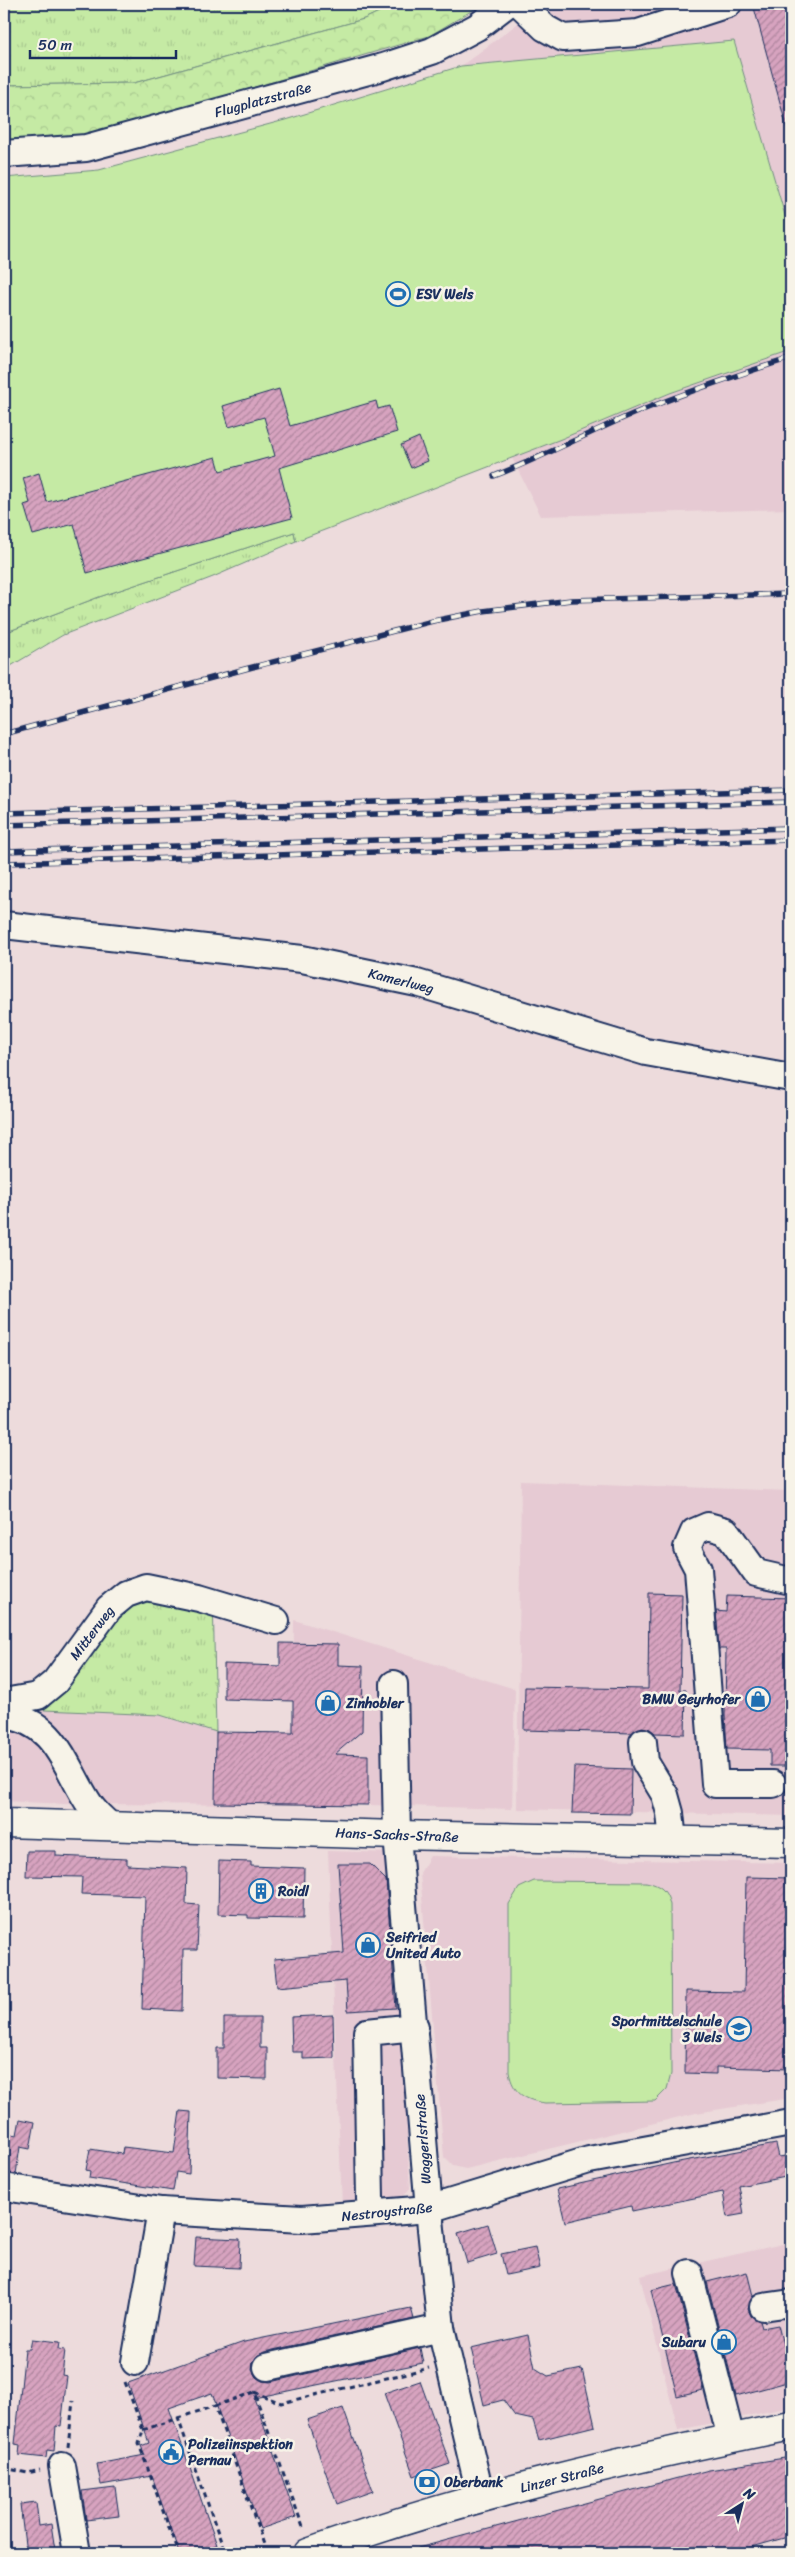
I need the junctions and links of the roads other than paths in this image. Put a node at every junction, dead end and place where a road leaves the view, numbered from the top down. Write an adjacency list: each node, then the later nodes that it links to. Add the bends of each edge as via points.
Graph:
1 (507, 4): 4 (street, Flugplatzstraße, via 477,27 432,51 383,67 86,148)
2 (520, 4): 3 (street, via 545,28 563,38 638,33)
3 (728, 4)
4 (4, 154)
5 (4, 925): 6 (street, Kamerlweg, via 302,959 417,984 646,1052)
6 (791, 1078)
7 (791, 1581): 13 (street, via 756,1573 726,1531 708,1526 694,1532 687,1548 698,1569 715,1784)
8 (276, 1621): 10 (street, Mitterweg, via 199,1598 146,1587 126,1594 109,1608 70,1664 38,1696)
9 (394, 1684): 16 (street, Waggerlstraße)
10 (4, 1702)
11 (4, 1715): 15 (street, via 39,1728 58,1745 91,1807)
12 (643, 1742): 17 (street, via 646,1762 665,1795)
13 (774, 1784)
14 (4, 1823): 15 (main road, Hans-Sachs-Straße)
15 (109, 1825): 16 (main road, Hans-Sachs-Straße)
16 (397, 1836): 17 (main road, Hans-Sachs-Straße); 19 (street, Waggerlstraße)
17 (673, 1841): 18 (main road, Hans-Sachs-Straße)
18 (791, 1843)
19 (415, 2027): 22 (street, via 367,2032); 23 (street, Waggerlstraße)
20 (791, 2123): 23 (street, Nestroystraße, via 589,2160)
21 (4, 2187): 24 (street, Nestroystraße)
22 (370, 2199)
23 (429, 2209): 24 (street, Nestroystraße, via 302,2219); 28 (street, Waggerlstraße)
24 (161, 2211): 29 (street)
25 (689, 2273): 32 (street)
26 (791, 2303): 27 (street)
27 (763, 2307)
28 (441, 2328): 30 (street); 34 (street, Waggerlstraße)
29 (135, 2362)
30 (267, 2367)
31 (791, 2426): 32 (main road, Linzer Straße)
32 (732, 2438): 34 (main road, Linzer Straße)
33 (62, 2466): 35 (street)
34 (481, 2498): 36 (main road, Linzer Straße)
35 (77, 2553)
36 (310, 2553)

